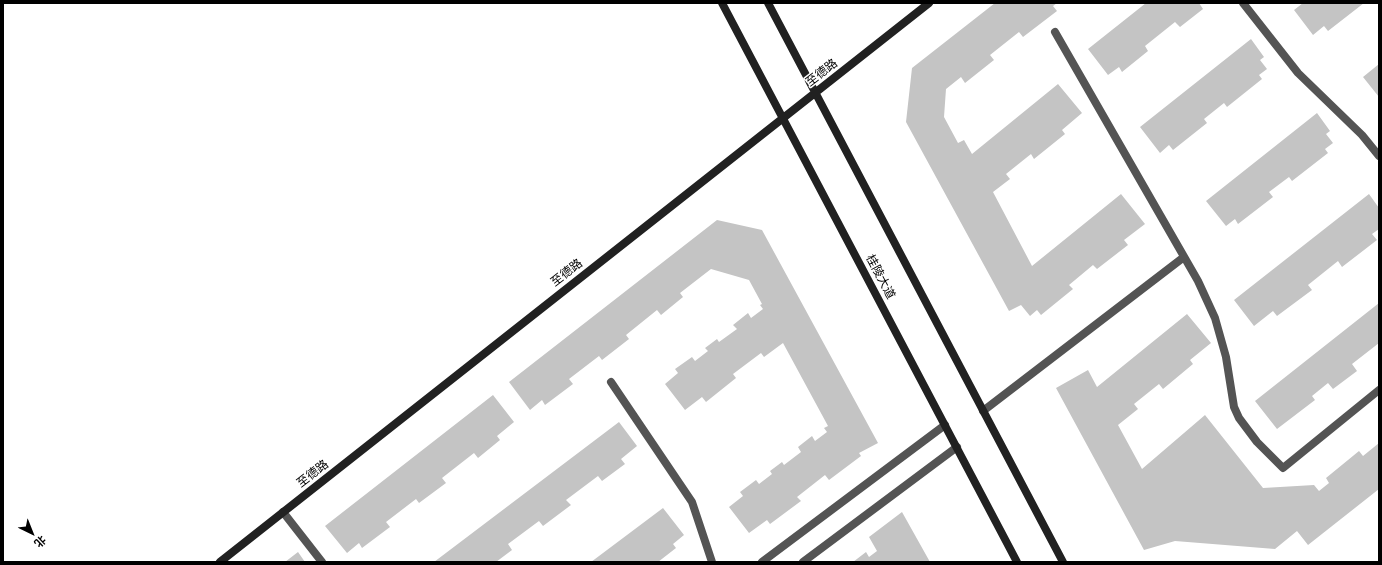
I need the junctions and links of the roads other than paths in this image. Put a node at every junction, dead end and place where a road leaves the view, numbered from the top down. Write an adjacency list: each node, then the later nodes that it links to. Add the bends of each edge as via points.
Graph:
1 (722, 3): 7 (main road, 桂陵大道)
2 (768, 3): 6 (main road)
3 (929, 3): 6 (main road, 至德路)
4 (1242, 3): 8 (lane, via 1298,73 1362,135)
5 (1055, 32): 9 (lane)
6 (815, 93): 7 (main road, 至德路); 12 (main road)
7 (783, 118): 13 (main road, 桂陵大道); 15 (main road, 至德路)
8 (1379, 156)
9 (1184, 257): 11 (lane, via 1215,318 1226,357 1234,407 1239,418 1257,442 1283,468); 12 (lane)
10 (611, 382): 18 (lane, via 692,502)
11 (1379, 390)
12 (983, 411): 22 (main road)
13 (945, 425): 14 (main road, 桂陵大道); 19 (lane)
14 (957, 447): 20 (lane); 21 (main road, 桂陵大道)
15 (283, 512): 16 (main road, 至德路); 17 (lane)
16 (220, 562)
17 (322, 562)
18 (712, 562)
19 (762, 562)
20 (803, 562)
21 (1017, 562)
22 (1063, 562)

